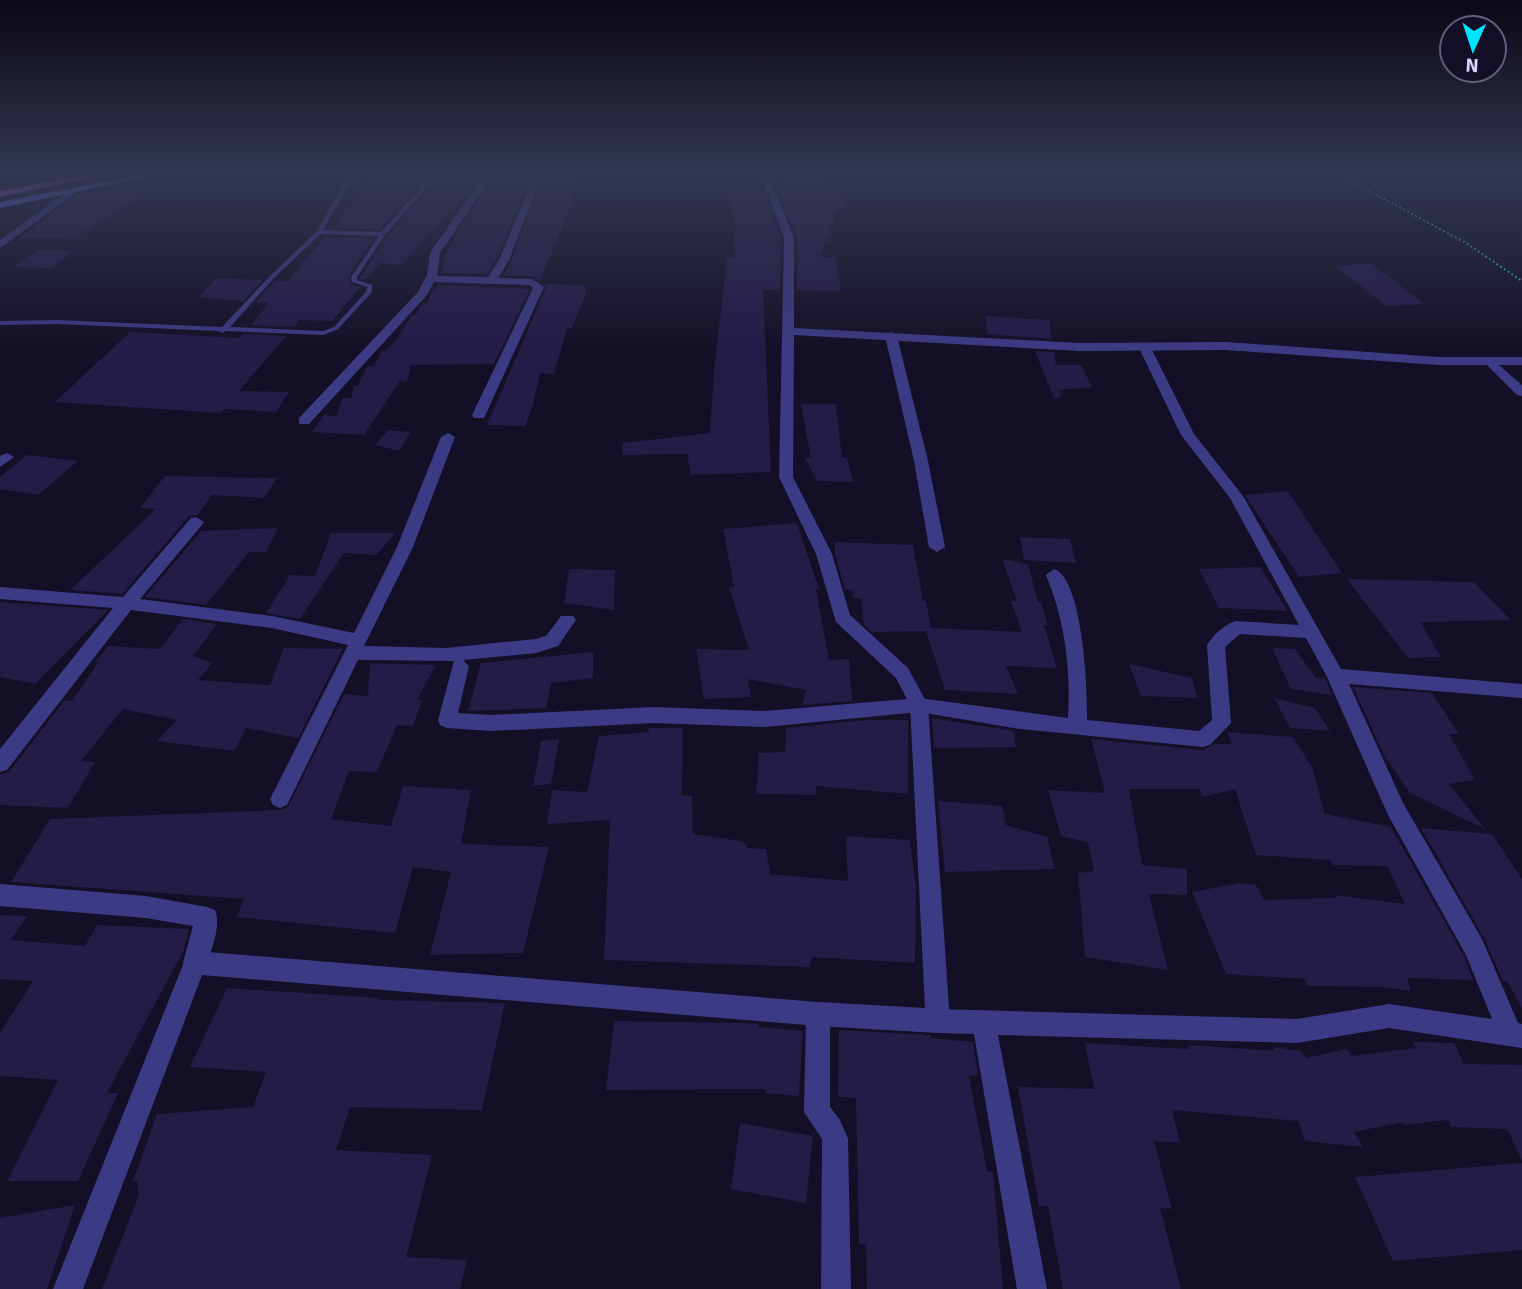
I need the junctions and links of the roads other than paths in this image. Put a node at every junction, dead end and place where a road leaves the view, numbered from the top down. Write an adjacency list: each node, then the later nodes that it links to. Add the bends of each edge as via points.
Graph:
1 (17, 233): 8 (street)
2 (318, 233): 12 (lane)
3 (356, 233): 7 (lane)
4 (449, 233): 9 (street, via 435,253)
5 (515, 233): 10 (street)
6 (787, 233): 13 (street)
7 (383, 234): 12 (lane, via 354,277 370,286 369,292 336,328 324,333)
8 (0, 246)
9 (430, 279): 10 (street); 20 (street, via 423,293)
10 (491, 281): 19 (street, via 532,282 539,287)
11 (0, 323): 12 (lane)
12 (222, 331)
13 (786, 331): 14 (street); 33 (street, via 786,477 824,554 842,618 902,673)
14 (891, 336): 15 (street); 23 (street)
15 (1145, 348): 17 (street, via 1226,346); 28 (street, via 1188,435 1236,496)
16 (1522, 361): 17 (street)
17 (1490, 362): 18 (street)
18 (1522, 393)
19 (479, 415)
20 (304, 421)
21 (448, 437): 29 (street, via 405,547)
22 (196, 522): 26 (street)
23 (937, 547)
24 (1054, 575): 34 (street, via 1075,642 1080,687)
25 (0, 593): 26 (street)
26 (127, 603): 29 (street, via 319,631); 35 (street)
27 (567, 620): 29 (street, via 552,641 536,646 446,655)
28 (1313, 632): 31 (street); 34 (street, via 1236,627 1216,645 1222,723 1203,739)
29 (358, 647): 36 (street)
30 (460, 666): 33 (street, via 447,720 491,723 653,715 765,719)
31 (1336, 676): 32 (street); 42 (street, via 1395,809 1474,947)
32 (1522, 691)
33 (919, 705): 34 (street); 40 (street)
34 (1077, 727)
35 (0, 764)
36 (280, 799)
37 (0, 895): 38 (street, via 146,907 206,918)
38 (195, 963): 39 (street); 43 (street)
39 (818, 1014): 40 (street); 44 (street, via 817,1112 835,1139)
40 (938, 1021): 41 (street)
41 (984, 1023): 42 (street, via 1297,1031 1389,1016); 45 (street)
42 (1516, 1036)
43 (68, 1289)
44 (836, 1289)
45 (1032, 1289)

